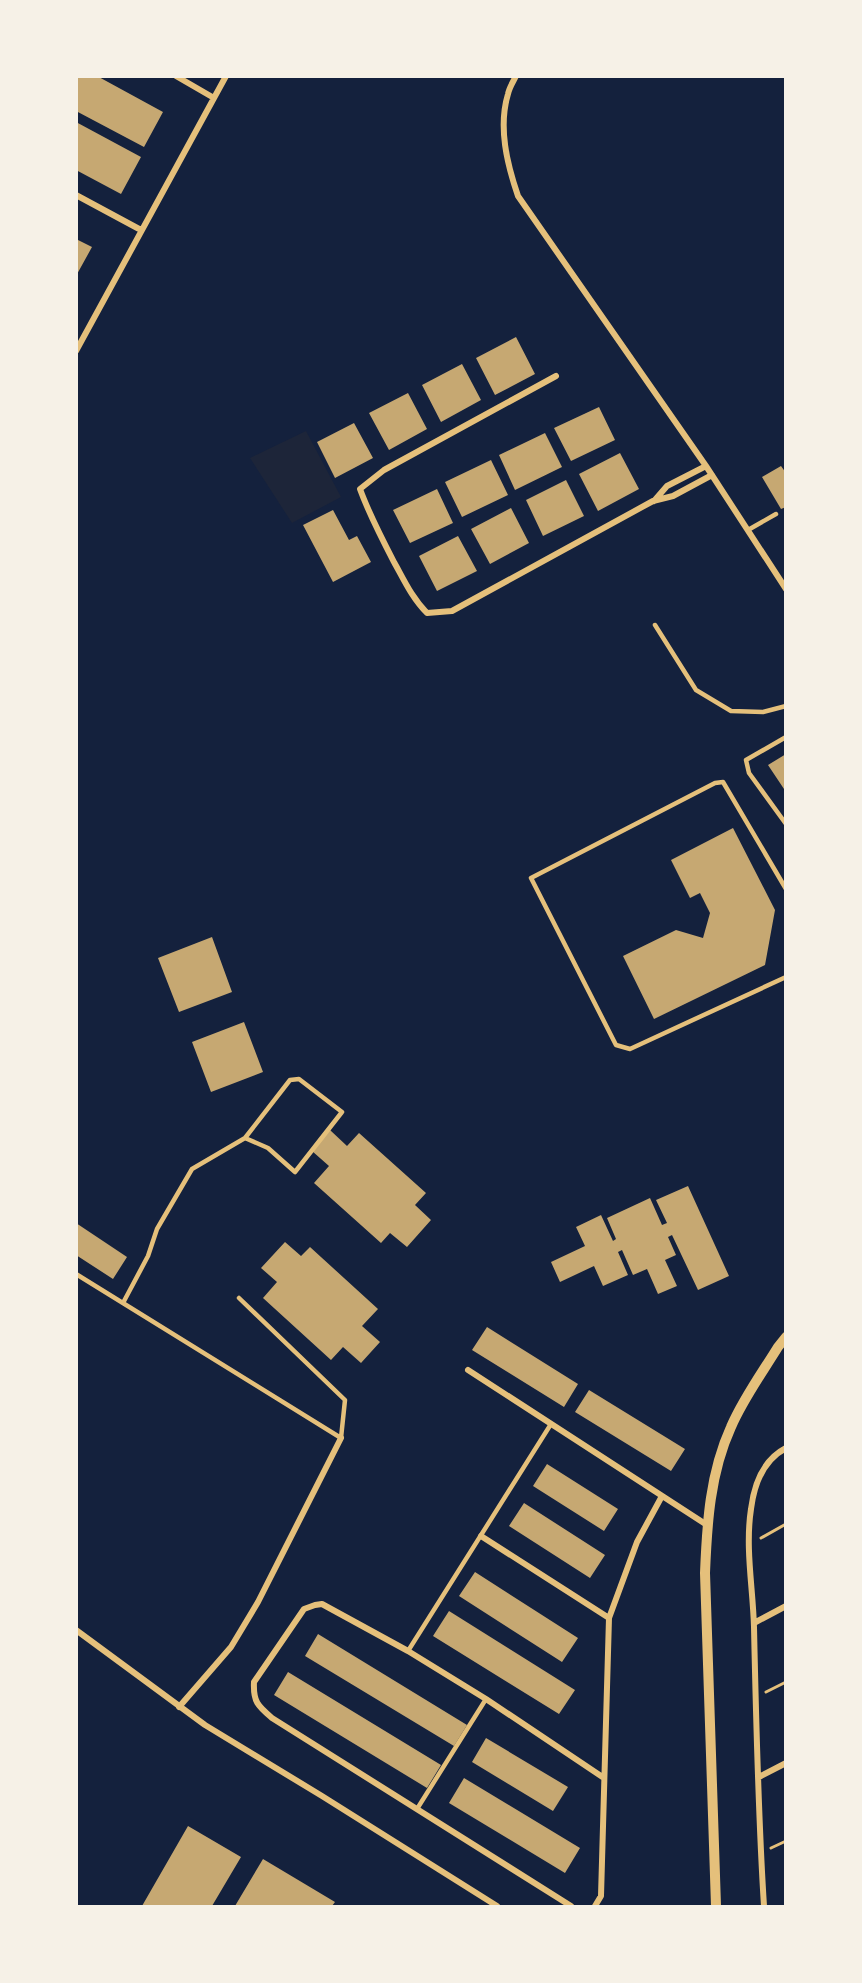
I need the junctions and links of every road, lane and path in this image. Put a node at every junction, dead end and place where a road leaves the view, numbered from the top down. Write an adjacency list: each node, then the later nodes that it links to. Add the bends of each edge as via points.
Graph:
1 (176, 76): 4 (street)
2 (226, 76): 4 (street)
3 (516, 76): 9 (street, via 507,94 504,119 505,143 518,196)
4 (214, 98): 6 (street)
5 (76, 195): 6 (street)
6 (141, 230): 7 (street)
7 (76, 351)
8 (556, 376): 11 (street, via 384,470 360,489 416,602 427,613 452,611)
9 (706, 466): 10 (street); 11 (street, via 667,486)
10 (712, 475): 11 (street, via 673,496); 13 (street)
11 (653, 501)
12 (776, 514): 13 (lane)
13 (748, 530): 14 (street)
14 (786, 589)
15 (655, 625): 16 (lane, via 696,690 732,711 763,712)
16 (786, 706)
17 (786, 737): 18 (lane, via 746,760 749,773)
18 (786, 824)
19 (786, 889): 20 (lane, via 723,782 531,878 616,1045 630,1049)
20 (786, 977)
21 (245, 1138): 21 (lane, via 290,1080 299,1079 342,1112 295,1172 268,1148); 24 (lane, via 192,1169 157,1229 148,1256)
22 (76, 1274): 24 (lane)
23 (239, 1298): 28 (lane, via 345,1400)
24 (123, 1303): 28 (lane)
25 (786, 1337): 32 (street, via 731,1427 714,1480)
26 (468, 1370): 27 (street)
27 (551, 1424): 30 (street); 33 (lane)
28 (341, 1438): 43 (street, via 231,1647)
29 (786, 1448): 34 (street, via 764,1466 757,1482)
30 (662, 1496): 32 (street); 36 (street, via 637,1542)
31 (786, 1524): 34 (path)
32 (706, 1525): 51 (street)
33 (481, 1536): 36 (street); 39 (lane)
34 (748, 1544): 37 (street)
35 (786, 1606): 37 (street)
36 (609, 1618): 45 (street)
37 (754, 1623): 41 (street)
38 (76, 1630): 43 (street)
39 (408, 1651): 42 (street); 47 (street, via 322,1604 315,1605 304,1609 279,1644 254,1682 253,1695 272,1719)
40 (786, 1682): 41 (path)
41 (756, 1698): 46 (street)
42 (486, 1699): 45 (street); 47 (lane)
43 (179, 1707): 48 (street)
44 (786, 1763): 46 (street)
45 (604, 1778): 50 (street, via 602,1896)
46 (759, 1778): 52 (street)
47 (417, 1809): 49 (street)
48 (497, 1906)
49 (571, 1906)
50 (595, 1906)
51 (716, 1906)
52 (764, 1906)

